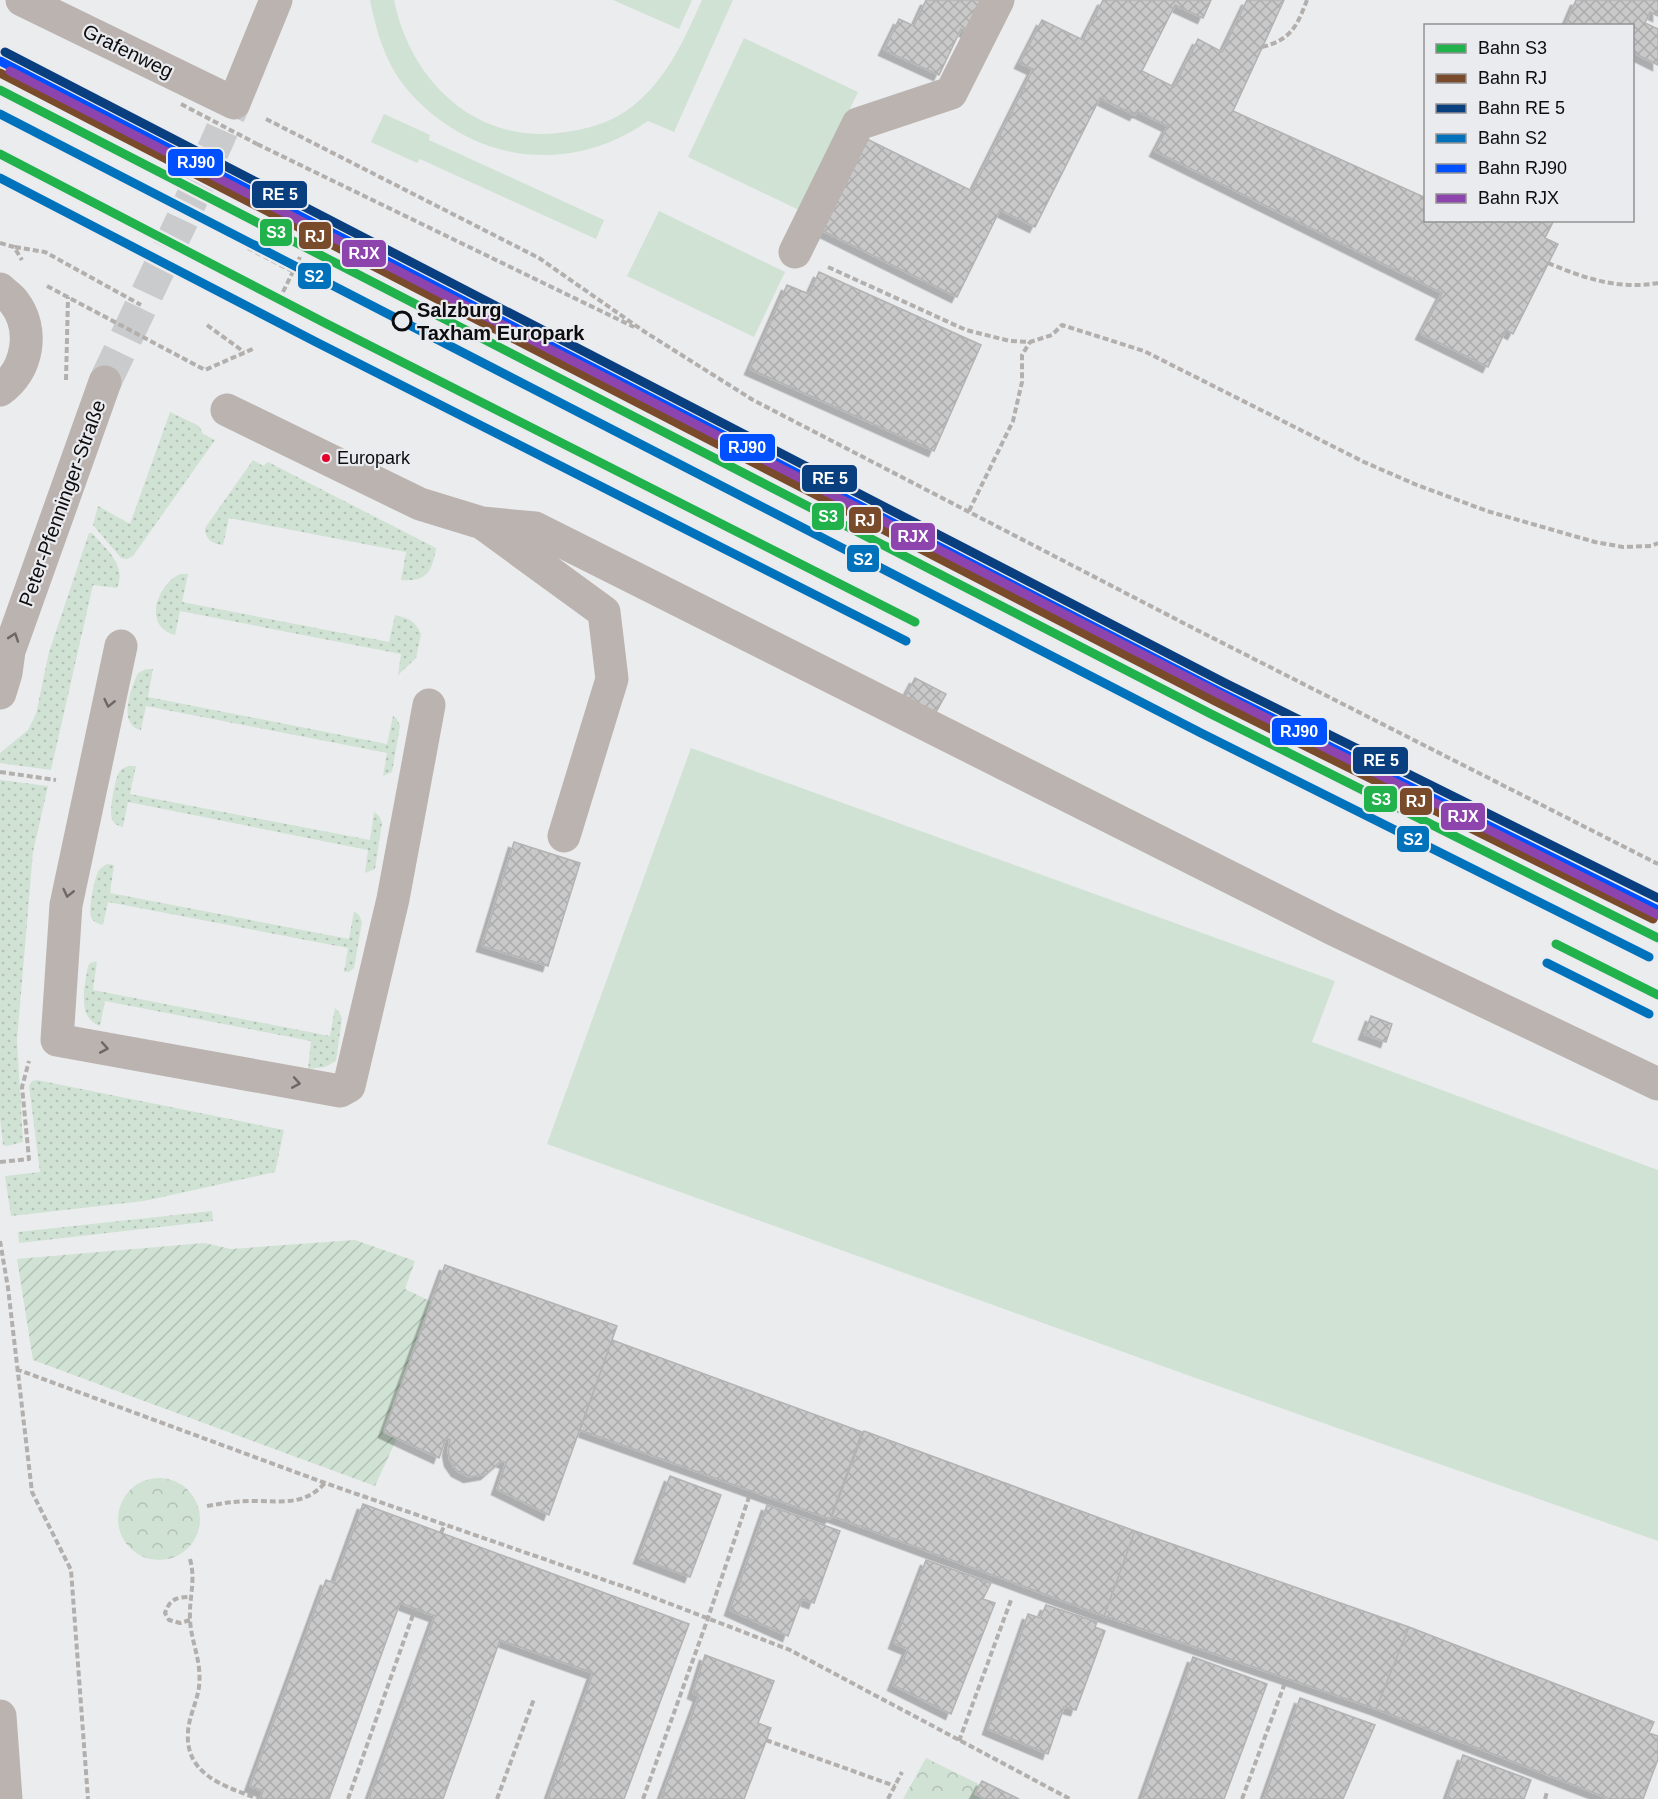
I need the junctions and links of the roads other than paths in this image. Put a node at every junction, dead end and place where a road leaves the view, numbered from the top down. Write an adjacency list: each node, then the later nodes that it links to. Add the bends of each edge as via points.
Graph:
1 (22, 0): 2 (street, Grafenweg, via 234,103)
2 (276, 0)
3 (998, 0): 4 (street, via 951,93 858,124)
4 (795, 252)
5 (0, 289): 7 (street, via 14,302 23,319 27,340 16,375)
6 (105, 382): 11 (street, Peter-Pfenninger-Straße, one-way to 6, via 9,651)
7 (0, 390)
8 (227, 410): 9 (street, via 420,504)
9 (482, 523): 13 (street, via 604,612 612,679); 14 (street, via 535,528 1334,929)
10 (121, 646): 12 (street, one-way to 12, via 66,905 57,1040 345,1090 393,899)
11 (0, 693)
12 (429, 705)
13 (564, 836)
14 (1658, 1084)
15 (0, 1716): 16 (street)
16 (6, 1799)

